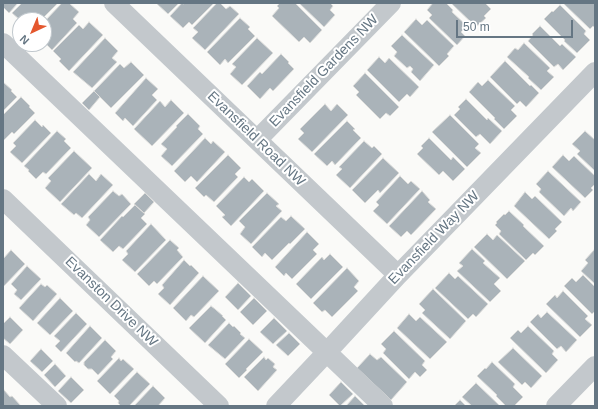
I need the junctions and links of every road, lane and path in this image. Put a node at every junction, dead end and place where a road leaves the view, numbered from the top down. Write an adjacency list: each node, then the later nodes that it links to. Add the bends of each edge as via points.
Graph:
1 (391, 3): 5 (street, Evansfield Gardens NW)
2 (118, 4): 5 (street, Evansfield Road NW)
3 (3, 43): 8 (street)
4 (595, 72): 7 (street, Evansfield Way NW)
5 (257, 140): 7 (street, Evansfield Road NW)
6 (3, 198): 12 (street, Evanston Drive NW)
7 (398, 275): 8 (street, Evansfield Way NW)
8 (327, 352): 13 (street, Evansfield Way NW); 14 (street)
9 (3, 355): 11 (street)
10 (595, 366): 15 (street)
11 (57, 406)
12 (219, 406)
13 (276, 406)
14 (383, 406)
15 (556, 406)

